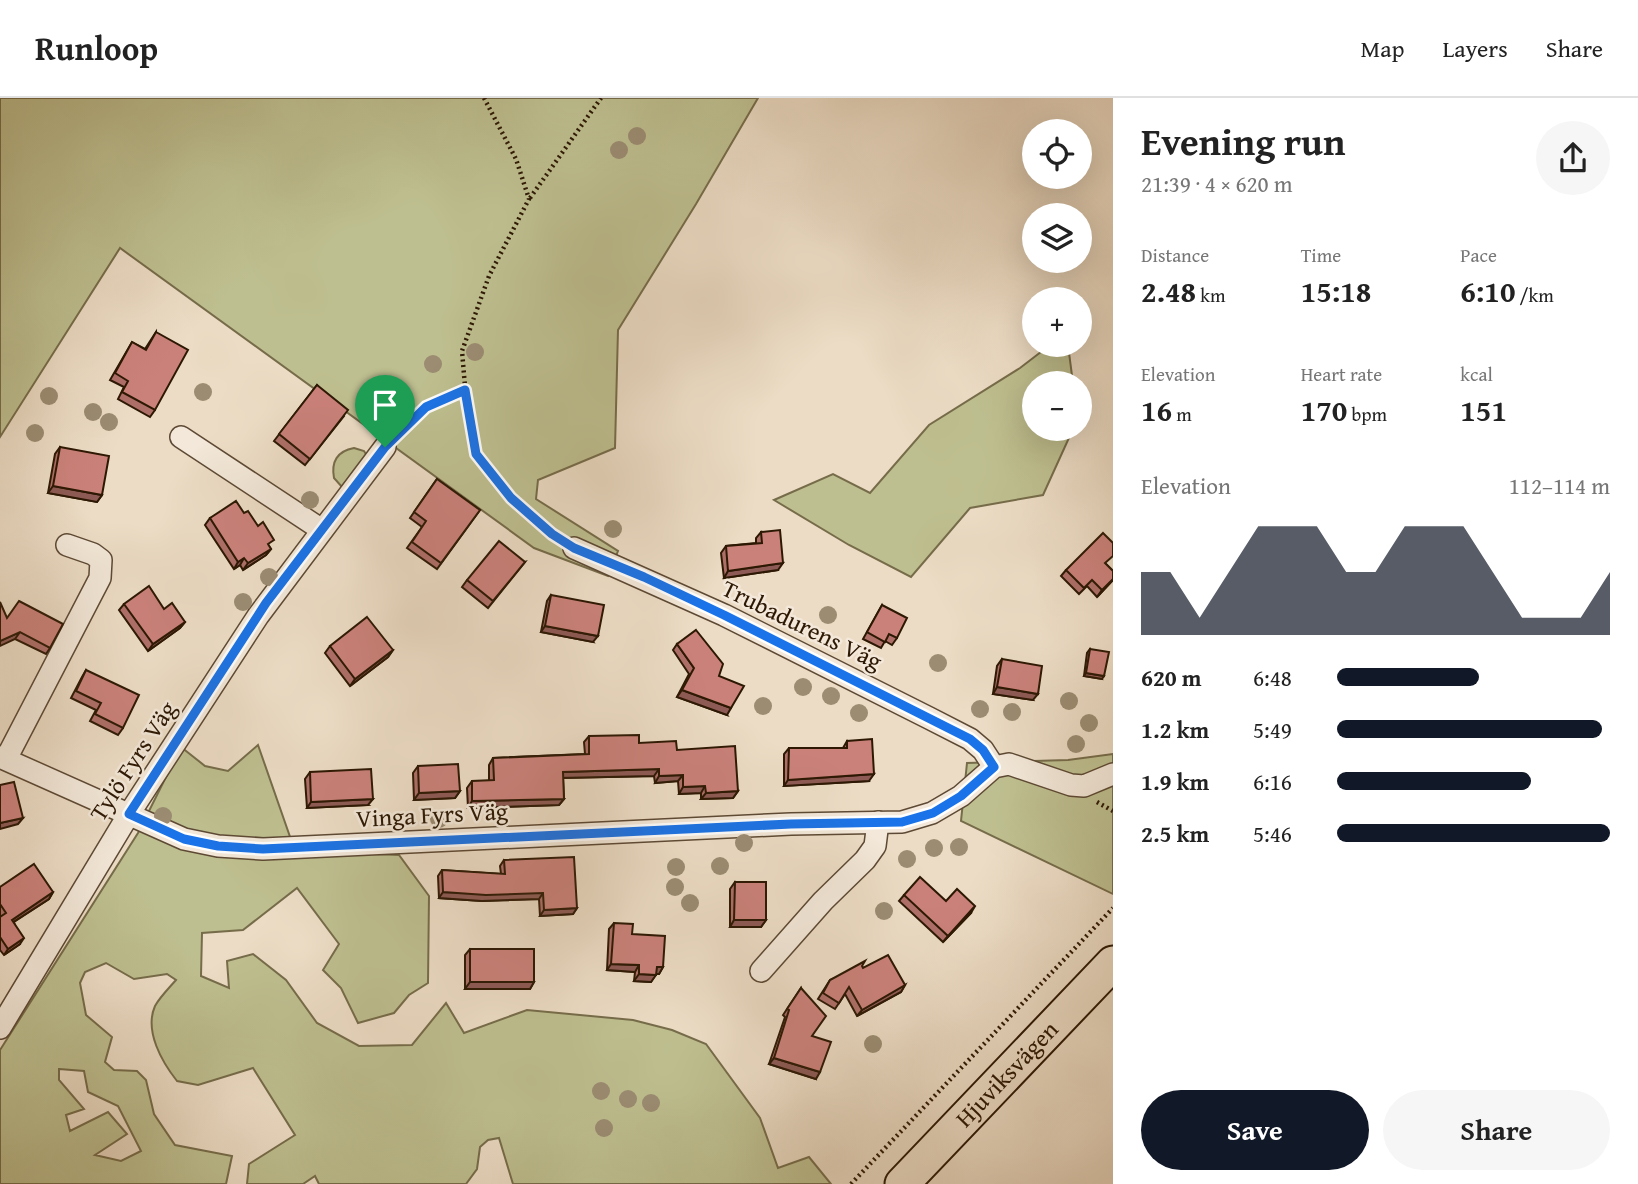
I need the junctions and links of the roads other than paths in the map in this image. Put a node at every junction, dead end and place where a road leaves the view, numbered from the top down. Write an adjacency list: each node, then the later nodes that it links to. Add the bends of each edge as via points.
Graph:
1 (181, 437): 3 (street)
2 (385, 447): 3 (street, Tylö Fyrs Väg)
3 (322, 530): 9 (street, Tylö Fyrs Väg, via 266,603)
4 (67, 545): 6 (street, Vinga Fyrs Väg, via 101,560 100,578)
5 (574, 548): 7 (street, Trubadurens Väg, via 724,615 970,739)
6 (3, 758): 9 (street, Vinga Fyrs Väg)
7 (994, 767): 8 (street, via 1009,764 1054,781 1084,786); 10 (street, Vinga Fyrs Väg, via 933,813 902,822)
8 (1113, 774)
9 (129, 814): 10 (street, Vinga Fyrs Väg, via 184,839 263,849); 13 (street, Tylö Fyrs Väg)
10 (878, 822): 12 (street, via 875,846 865,860)
11 (1113, 963): 14 (main road, Hjuviksvägen)
12 (761, 971)
13 (0, 1028)
14 (902, 1184)

